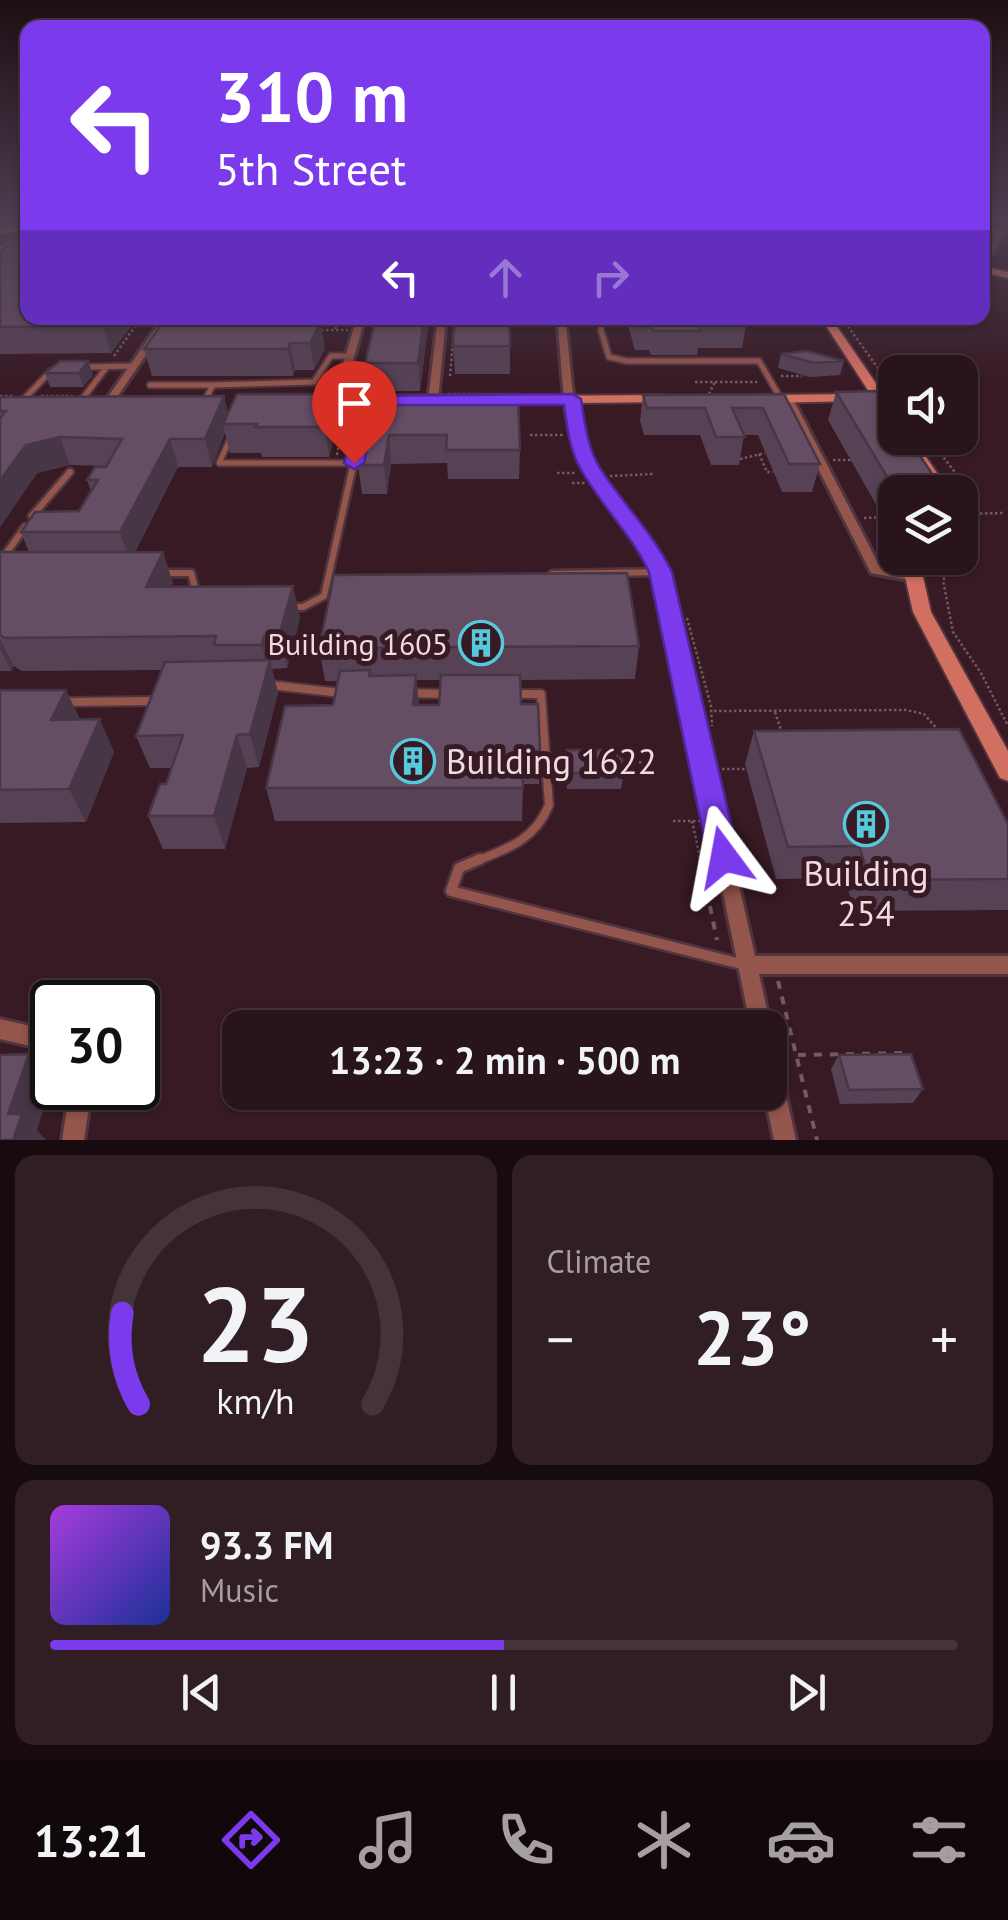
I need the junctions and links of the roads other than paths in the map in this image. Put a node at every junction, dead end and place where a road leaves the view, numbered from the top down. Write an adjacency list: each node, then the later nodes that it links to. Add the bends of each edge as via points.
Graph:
1 (162, 325): 9 (street)
2 (359, 325): 7 (street)
3 (441, 325): 24 (street)
4 (562, 325): 18 (street)
5 (600, 325): 21 (lane, via 606,353 618,360 759,361)
6 (831, 325): 15 (street)
7 (350, 356): 12 (lane, via 327,360 314,382); 36 (street)
8 (106, 366): 9 (lane); 11 (lane); 35 (lane)
9 (134, 366): 27 (street)
10 (62, 367): 32 (lane)
11 (77, 367)
12 (262, 384): 14 (lane); 16 (lane)
13 (150, 385): 14 (lane)
14 (212, 385): 30 (lane)
15 (878, 395)
16 (257, 396)
17 (878, 398): 21 (street)
18 (572, 399): 19 (street); 26 (street); 42 (street, via 590,468)
19 (675, 399)
20 (747, 399): 21 (street)
21 (785, 399): 41 (street)
22 (304, 400): 36 (street)
23 (368, 400): 24 (street); 36 (street); 38 (lane)
24 (434, 400): 25 (street)
25 (451, 400)
26 (486, 400)
27 (110, 401): 28 (street); 35 (street)
28 (128, 401)
29 (147, 401): 30 (street)
30 (205, 401): 31 (street)
31 (232, 401)
32 (16, 402): 33 (street)
33 (41, 402)
34 (60, 402): 35 (street)
35 (80, 402)
36 (341, 402)
37 (233, 432): 38 (lane, via 219,464)
38 (354, 463): 47 (lane, via 324,596)
39 (70, 472): 40 (lane)
40 (0, 562)
41 (878, 570)
42 (661, 572): 44 (lane); 56 (street)
43 (160, 573): 46 (lane, via 192,573)
44 (536, 574)
45 (920, 575): 55 (street, via 927,622)
46 (201, 607)
47 (286, 607)
48 (255, 685): 50 (lane)
49 (166, 691): 54 (lane, via 158,701)
50 (352, 694)
51 (389, 694): 52 (lane)
52 (464, 694)
53 (501, 694): 56 (lane, via 541,694 549,805 534,836 459,868 451,890)
54 (59, 702)
55 (1008, 772)
56 (748, 965): 57 (street); 58 (street)
57 (1008, 965)
58 (757, 1010)
59 (0, 1029): 60 (street)
60 (30, 1035)
61 (78, 1110): 63 (street)
62 (779, 1110): 64 (street)
63 (74, 1140)
64 (785, 1140)

